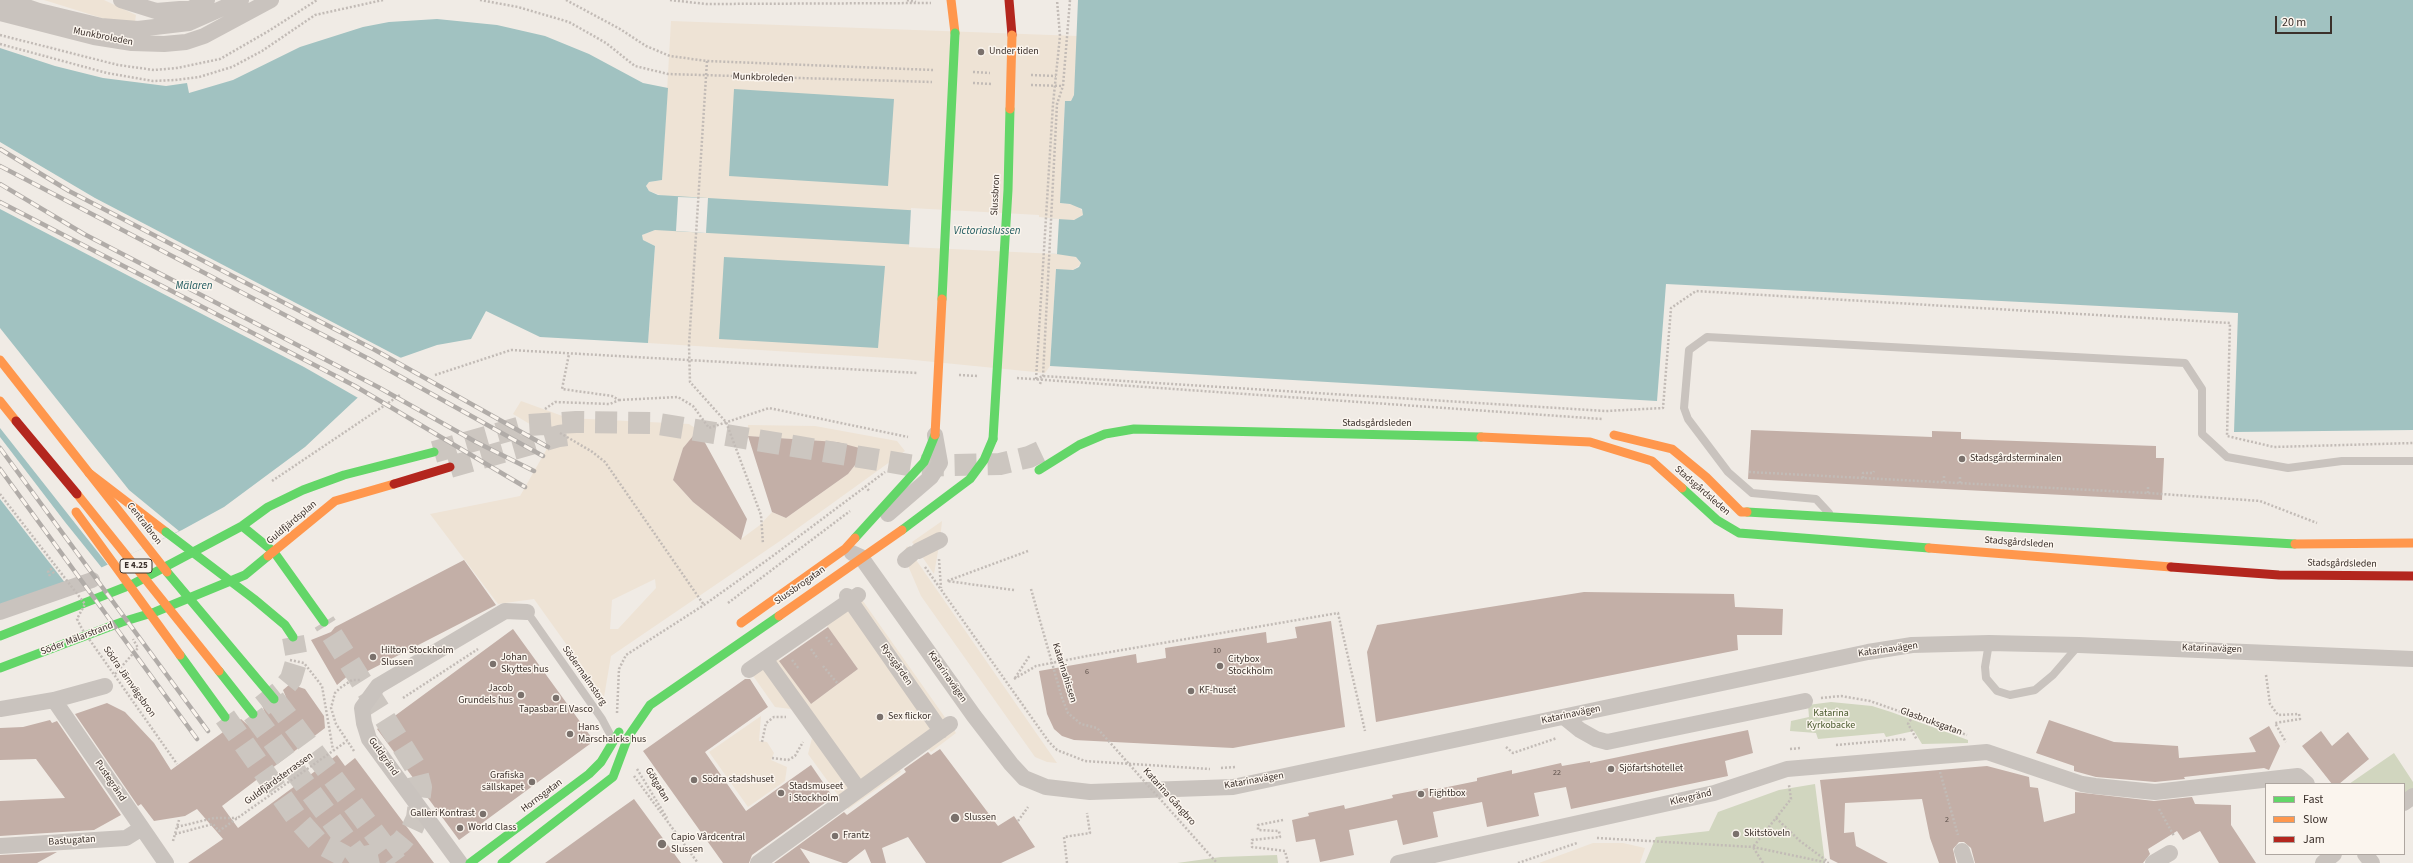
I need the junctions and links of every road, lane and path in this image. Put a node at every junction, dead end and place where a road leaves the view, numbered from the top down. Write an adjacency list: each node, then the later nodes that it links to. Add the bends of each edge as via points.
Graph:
1 (6, 0): 4 (street, Munkbroleden, via 101,26 138,29 189,23)
2 (121, 0): 3 (street, via 156,11 192,8)
3 (208, 0)
4 (241, 0)
5 (270, 0): 16 (street, Munkbroleden, via 204,36 186,42 164,44 132,43 94,37)
6 (480, 0): 22 (path, Munkbroleden, via 518,7 569,22 606,43 636,66 668,74)
7 (566, 0): 17 (path, via 646,46 670,56)
8 (670, 0): 15 (path, via 706,4)
9 (906, 0): 15 (path)
10 (951, 0): 52 (main road, bridge, via 955,33)
11 (1009, 0): 54 (main road, Slussbron, bridge, via 1012,35 1008,190)
12 (1057, 0): 23 (path, via 1060,36)
13 (1070, 0): 29 (path)
14 (928, 1): 15 (path)
15 (922, 4)
16 (0, 13)
17 (707, 61): 18 (path); 22 (path)
18 (936, 70)
19 (968, 72): 20 (path)
20 (992, 73)
21 (1024, 74): 23 (path)
22 (706, 76): 24 (path, Munkbroleden); 32 (path)
23 (1056, 76): 28 (path)
24 (936, 82)
25 (968, 83): 26 (path)
26 (1000, 84)
27 (1024, 85): 28 (path)
28 (1056, 86): 29 (path); 39 (path)
29 (1063, 86): 36 (path, via 1057,104)
30 (569, 354): 32 (path); 34 (path, via 511,350); 42 (path, via 562,389 612,396)
31 (0, 360): 65 (main road, Centralbron / E 4.25)
32 (689, 360): 33 (path); 48 (path, via 690,382)
33 (923, 373)
34 (435, 375)
35 (955, 375): 37 (path)
36 (1043, 376): 39 (path); 40 (path); 55 (path, via 1606,411 1663,408 1671,308 1696,291 2230,323 2227,436 2274,447)
37 (986, 377)
38 (1010, 378): 39 (path)
39 (1036, 379): 40 (path)
40 (1042, 379): 41 (path); 45 (path)
41 (1040, 384)
42 (620, 400): 44 (path, via 610,404 555,402); 48 (path, via 678,397 693,406 708,428)
43 (0, 401): 47 (main road, E 4.25)
44 (545, 409)
45 (1607, 419)
46 (1188, 420): 49 (main road, Stadsgårdsleden, via 1311,426)
47 (16, 421): 97 (main road, bridge, via 96,542 226,716); 123 (main road, E 4.25, bridge, via 110,534)
48 (726, 422): 53 (path, via 769,408); 83 (path, via 761,515)
49 (1514, 429)
50 (560, 433): 95 (path, via 591,450 605,462)
51 (1606, 434): 57 (main road, Stadsgårdsleden, via 1672,449)
52 (935, 435): 84 (main road, Slussbrogatan, via 924,462); 88 (street, via 940,463 931,477 887,515 870,536)
53 (908, 437)
54 (993, 439): 88 (main road, Slussbrogatan, via 984,460 970,479)
55 (2413, 443)
56 (434, 452): 80 (main road, Guldfjärdsplan, via 344,475 303,490 268,507)
57 (1683, 457): 62 (lane); 77 (main road, Stadsgårdsleden)
58 (2413, 461): 78 (lane, via 2342,461 2288,468 2227,457 2202,434 2202,389 2185,363 1707,337 1689,350 1684,408 1688,419 1728,472 1752,493 1816,499)
59 (450, 466): 86 (main road, Guldfjärdsplan, via 335,501)
60 (889, 469): 95 (path)
61 (1039, 470): 75 (main road, Stadsgårdsleden, via 1079,445 1105,434 1134,430 1558,439 1590,442 1652,461)
62 (1685, 471)
63 (1874, 471): 68 (path, via 1863,473)
64 (1748, 472): 68 (path)
65 (90, 473): 102 (main road, bridge, via 254,599 285,625); 119 (main road, Centralbron / E 4.25, bridge, via 165,569)
66 (1944, 475): 69 (path)
67 (1960, 476): 70 (path)
68 (1863, 478): 69 (path)
69 (1944, 482): 70 (path)
70 (1960, 483): 73 (path)
71 (1688, 484): 75 (lane)
72 (2148, 485): 73 (path)
73 (2148, 493): 79 (path, via 2260,501)
74 (0, 494): 138 (path, Södra Järnvägsbron, bridge, via 85,604 77,619 82,629)
75 (1691, 497): 77 (lane); 89 (main road, Stadsgårdsleden, via 1717,520 1739,533 2279,575)
76 (856, 506): 94 (path)
77 (1741, 512): 78 (main road, Stadsgårdsleden)
78 (1834, 518): 82 (main road, Stadsgårdsleden, via 2284,544)
79 (2320, 524)
80 (242, 526): 86 (main road); 91 (main road, Guldfjärdsplan)
81 (940, 540): 87 (street)
82 (2413, 543)
83 (762, 544)
84 (845, 549): 88 (street, Katarinavägen); 100 (main road, Slussbrogatan)
85 (1028, 551): 93 (path, via 947,581)
86 (274, 552): 97 (main road, Guldfjärdsplan, via 244,576); 99 (main road)
87 (917, 552): 142 (path, via 1035,723 1057,750 1085,761)
88 (861, 557): 125 (street, Katarinavägen, via 1011,764 1024,778 1046,787 1098,792 1233,787); 136 (main road, Slussbrogatan, via 650,705 628,737)
89 (2413, 576)
90 (92, 580): 96 (street)
91 (133, 584): 97 (main road); 101 (main road)
92 (1031, 588): 130 (path, Katarinahissen, bridge, via 1068,713 1081,724 1097,728)
93 (1014, 590)
94 (728, 603)
95 (704, 605): 129 (path, via 626,655 619,670)
96 (0, 612)
97 (154, 612): 112 (main road, Söder Mälarstrand)
98 (526, 612): 129 (lane, Södermalmstorg); 172 (street, Guldgränd, via 506,611 378,686 362,708 369,739)
99 (324, 622)
100 (732, 629)
101 (0, 636)
102 (293, 637)
103 (1989, 643): 104 (street, Katarinavägen); 104 (lane, via 1986,678 1997,691 2010,695 2035,690 2053,675); 125 (street, Katarinavägen, via 1912,645 1868,652)
104 (2079, 645): 109 (street, Katarinavägen)
105 (138, 648): 117 (path)
106 (474, 652): 118 (path)
107 (1030, 655): 128 (path, via 1014,679 1036,666 1338,613)
108 (765, 659): 113 (street, Ryssgården); 127 (street); 149 (street, Ryssgården, via 852,597 946,727)
109 (2413, 659)
110 (290, 660): 134 (path, via 304,663 322,686)
111 (823, 666): 116 (path)
112 (0, 668)
113 (749, 670)
114 (2266, 675): 133 (path, via 2270,704 2278,715 2299,714 2300,719 2275,722)
115 (352, 680): 134 (path, Guldfjärdsterrassen, via 346,682 335,693 331,708 336,724 347,741)
116 (838, 684)
117 (105, 686): 120 (street)
118 (403, 698)
119 (274, 699)
120 (54, 700): 122 (street); 159 (street, Pustegränd)
121 (1805, 701): 124 (path, Glasbruksgatan, via 1827,697 1856,698); 125 (street, via 1606,742 1580,730)
122 (0, 709)
123 (253, 714)
124 (1913, 716): 132 (path, via 1908,724); 135 (path, Glasbruksgatan, via 1977,738)
125 (1564, 717)
126 (624, 721): 129 (main road)
127 (802, 726): 131 (path, via 780,716 770,719 764,726); 137 (path, via 801,750 788,760); 149 (street)
128 (1365, 731)
129 (616, 738): 136 (lane, Södermalmstorg); 173 (main road, Hornsgatan, via 601,762 589,774)
130 (1108, 741): 178 (path, Katarina Gångbro, bridge)
131 (762, 742)
132 (1918, 742)
133 (2286, 742)
134 (333, 750): 153 (path, Guldfjärdsterrassen)
135 (1987, 752): 146 (street, via 2084,785 2155,792); 180 (street, Klevgränd, via 1787,769 1714,793)
136 (622, 754): 174 (main road, via 613,777)
137 (772, 758)
138 (177, 764)
139 (1242, 765): 141 (path)
140 (636, 767): 158 (path, Götgatan)
141 (1220, 768)
142 (1212, 769)
143 (631, 770): 158 (path, Götgatan)
144 (1940, 771): 169 (path)
145 (2303, 780): 147 (street)
146 (2265, 783)
147 (2266, 783)
148 (1789, 784): 154 (path, via 1791,799)
149 (859, 790): 176 (street, Ryssgården)
150 (2155, 803): 161 (path)
151 (1028, 807): 156 (path)
152 (1087, 813): 177 (path, via 1090,833 1064,837)
153 (238, 818): 157 (path, via 214,818); 160 (path, Guldfjärdsterrassen, via 219,831 213,824)
154 (1776, 818): 165 (path); 165 (path, via 1828,863)
155 (1283, 820): 179 (path, via 1258,826 1258,830 1279,830 1280,837 1252,840 1252,847 1285,851)
156 (1018, 821)
157 (177, 827)
158 (672, 827): 175 (path, Götgatan)
159 (142, 828): 164 (street, Bastugatan, via 126,838); 171 (street, Pustegränd)
160 (175, 834)
161 (2174, 836)
162 (1591, 838): 165 (path)
163 (1584, 841): 170 (path)
164 (0, 846)
165 (1753, 847): 182 (path)
166 (2170, 853): 183 (street)
167 (2333, 855): 184 (street)
168 (2366, 855): 185 (street)
169 (1964, 857)
170 (1522, 862): 181 (path)
171 (166, 863)
172 (460, 863)
173 (470, 863)
174 (502, 863)
175 (698, 863)
176 (758, 863)
177 (1067, 863)
178 (1217, 863)
179 (1288, 863)
180 (1398, 863)
181 (1518, 863)
182 (1763, 863)
183 (2153, 863)
184 (2323, 863)
185 (2372, 863)

